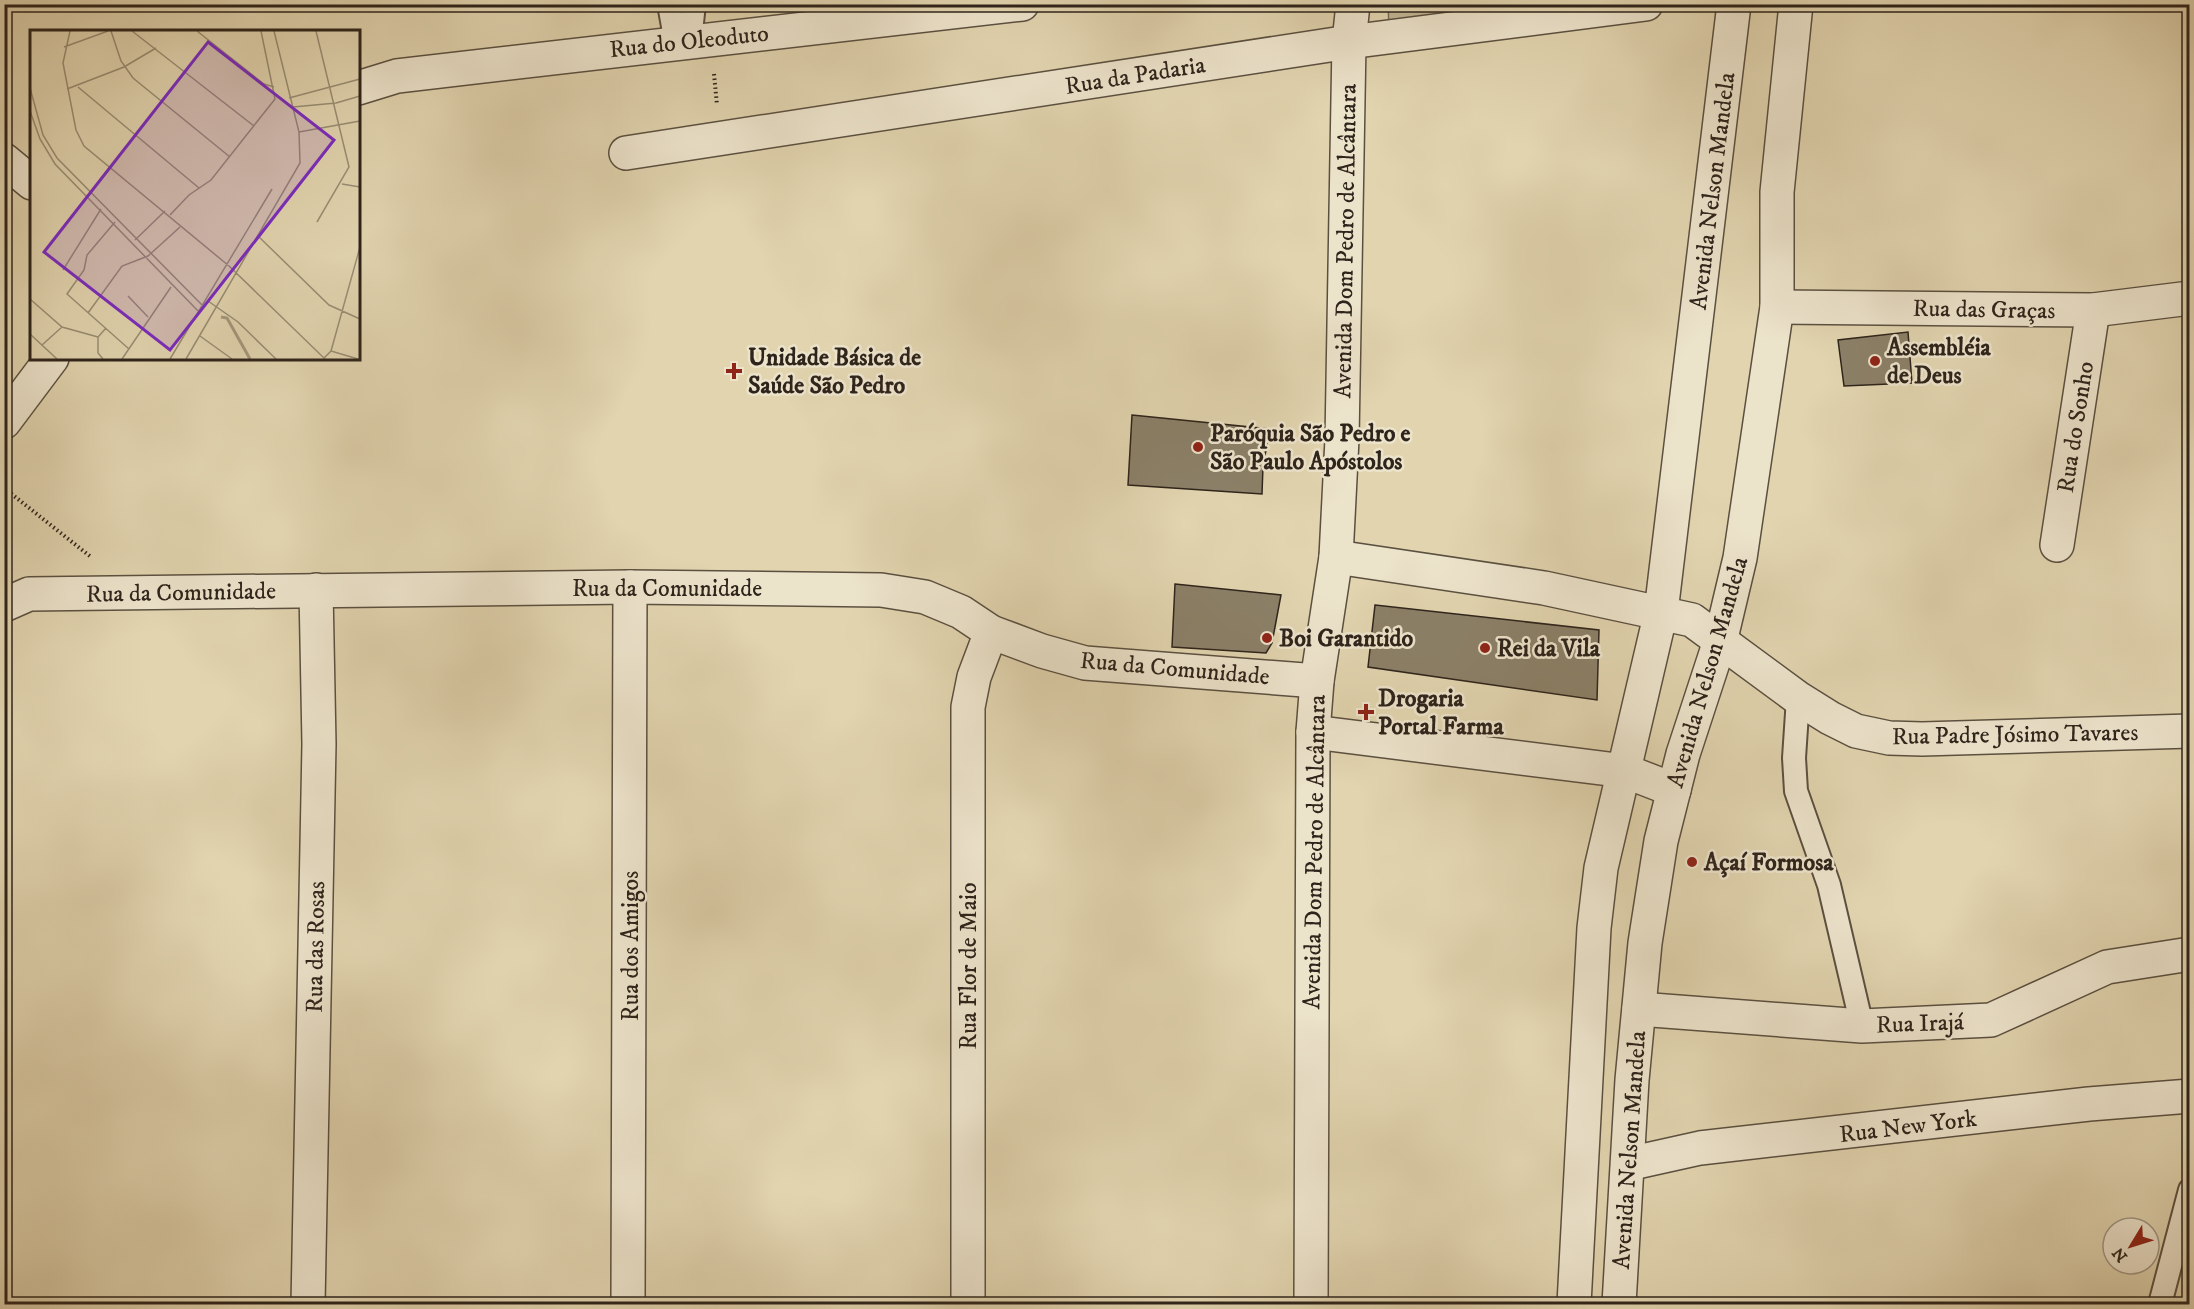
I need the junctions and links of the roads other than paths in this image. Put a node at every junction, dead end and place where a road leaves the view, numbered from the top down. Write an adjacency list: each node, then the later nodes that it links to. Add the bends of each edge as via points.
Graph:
1 (669, 4): 8 (lane)
2 (694, 4): 8 (lane)
3 (1353, 4): 9 (street, Avenida Dom Pedro de Alcântara)
4 (1646, 4): 9 (street, Rua da Padaria)
5 (1734, 4): 24 (street, Avenida Nelson Mandela)
6 (1796, 4): 15 (street, Avenida Nelson Mandela, via 1777,192)
7 (1013, 5): 8 (street, Rua do Oleoduto)
8 (692, 41): 10 (street, Rua do Oleoduto, via 397,76)
9 (1349, 42): 11 (street, Rua da Padaria); 20 (street, Avenida Dom Pedro de Alcântara, via 1342,439)
10 (360, 87)
11 (626, 153)
12 (4, 160): 13 (street)
13 (30, 181)
14 (2190, 298): 16 (street, Rua das Graças)
15 (1777, 307): 16 (street, Rua das Graças); 26 (street, Avenida Nelson Mandela, via 1740,558)
16 (2093, 310): 19 (street, Rua do Sonho)
17 (50, 360): 18 (street)
18 (4, 422)
19 (2057, 545)
20 (1336, 557): 24 (street, Rua Padre Jósimo Tavares, via 1544,588); 27 (street, Avenida Dom Pedro de Alcântara)
21 (630, 587): 22 (street, Rua da Comunidade); 25 (street, Rua da Comunidade, via 881,590 925,597 961,612); 40 (street, Rua dos Amigos)
22 (316, 590): 23 (street, Rua da Comunidade, via 29,594); 39 (street, Rua das Rosas, via 319,744)
23 (4, 605)
24 (1661, 612): 26 (street, Rua Padre Jósimo Tavares, via 1692,620); 31 (street, Avenida Nelson Mandela)
25 (991, 632): 27 (street, Rua da Comunidade, via 1085,663); 41 (street, Rua Flor de Maio, via 974,677 968,707)
26 (1721, 638): 28 (street, Rua Padre Jósimo Tavares); 32 (street, Avenida Nelson Mandela)
27 (1317, 681): 30 (street, Avenida Dom Pedro de Alcântara)
28 (1798, 698): 29 (street, Rua Padre Jósimo Tavares, via 1857,731 1889,738); 35 (lane, via 1796,790 1829,885)
29 (2190, 731)
30 (1313, 732): 31 (street); 42 (street, Avenida Dom Pedro de Alcântara)
31 (1625, 771): 32 (street); 43 (street, Avenida Nelson Mandela, via 1601,868 1593,928)
32 (1674, 790): 34 (street, Avenida Nelson Mandela, via 1661,840)
33 (2190, 954): 35 (street, Rua Irajá, via 2108,968 1990,1020)
34 (1639, 1009): 35 (street, Rua Irajá); 37 (street, Avenida Nelson Mandela)
35 (1862, 1026)
36 (2190, 1096): 37 (street, Rua New York, via 1700,1148)
37 (1628, 1164): 44 (street, Avenida Nelson Mandela)
38 (2190, 1190): 45 (lane)
39 (308, 1305)
40 (628, 1305)
41 (968, 1305)
42 (1311, 1305)
43 (1574, 1305)
44 (1619, 1305)
45 (2160, 1305)

